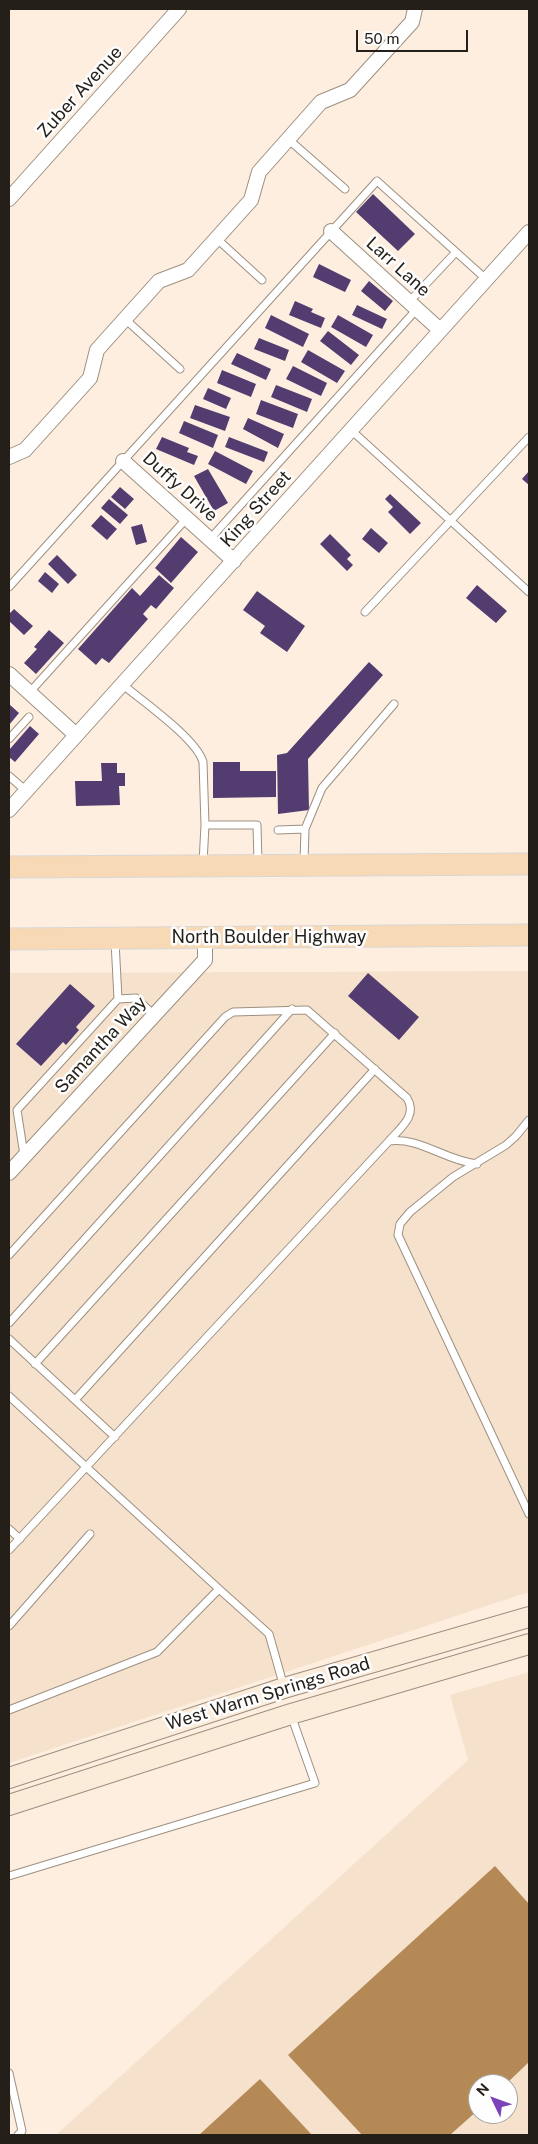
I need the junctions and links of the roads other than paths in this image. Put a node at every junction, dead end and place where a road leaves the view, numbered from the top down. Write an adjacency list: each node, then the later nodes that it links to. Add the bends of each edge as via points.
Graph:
1 (179, 9): 5 (street, Zuber Avenue)
2 (416, 9): 3 (street, via 412,22 350,90 321,102)
3 (288, 139): 4 (lane); 8 (street, via 259,172 251,200)
4 (345, 190)
5 (9, 199)
6 (331, 231): 9 (lane, via 377,180); 12 (street, Larr Lane); 19 (lane)
7 (529, 232): 11 (street, King Street)
8 (216, 238): 10 (lane); 13 (street, via 188,270 159,281)
9 (456, 252): 11 (lane); 12 (lane)
10 (262, 280)
11 (486, 280): 14 (street, King Street)
12 (413, 306): 14 (street, Larr Lane); 22 (lane)
13 (125, 320): 15 (lane); 18 (street, via 97,350 90,378 25,450)
14 (440, 330): 16 (street, King Street)
15 (180, 369)
16 (351, 430): 21 (lane); 23 (street, King Street)
17 (529, 437): 21 (lane)
18 (9, 457)
19 (123, 461): 20 (street, Duffy Drive); 24 (lane)
20 (186, 518): 22 (street, Duffy Drive); 29 (lane)
21 (452, 522): 25 (lane); 26 (lane)
22 (210, 539): 23 (street, Duffy Drive)
23 (234, 561): 28 (street, King Street)
24 (9, 587)
25 (529, 592)
26 (366, 612)
27 (9, 674): 29 (street)
28 (122, 684): 32 (street, King Street); 37 (lane, via 201,754)
29 (29, 693): 32 (street)
30 (394, 704): 39 (lane, via 322,788)
31 (29, 717): 33 (lane)
32 (76, 734): 35 (street, King Street)
33 (9, 739)
34 (9, 776): 35 (lane)
35 (26, 790): 36 (street, King Street)
36 (9, 810)
37 (205, 825): 42 (lane); 43 (lane, via 258,825)
38 (278, 830): 39 (lane)
39 (305, 830): 41 (lane)
40 (529, 864): 41 (main road)
41 (304, 865): 43 (main road)
42 (203, 866): 43 (main road); 44 (main road)
43 (258, 866)
44 (9, 867)
45 (529, 935): 46 (main road, North Boulder Highway)
46 (205, 937): 48 (main road, North Boulder Highway); 51 (street, Samantha Way, via 205,960)
47 (9, 938): 48 (main road, North Boulder Highway)
48 (115, 938): 49 (lane)
49 (118, 999): 51 (lane, via 136,998); 56 (lane, via 17,1110)
50 (292, 1009): 52 (lane, via 307,1010); 59 (lane, via 243,1010 225,1017); 60 (lane)
51 (154, 1015): 56 (street, Samantha Way)
52 (334, 1033): 53 (lane); 62 (lane)
53 (375, 1069): 55 (lane, via 412,1106 411,1114); 64 (lane)
54 (529, 1120): 57 (lane, via 516,1136)
55 (388, 1141): 57 (lane, via 414,1141 452,1160); 65 (lane)
56 (24, 1157): 58 (street, Samantha Way)
57 (477, 1164): 67 (lane, via 453,1178 410,1212 400,1224 398,1235)
58 (9, 1173)
59 (9, 1255)
60 (9, 1323)
61 (9, 1339): 62 (lane)
62 (35, 1364): 64 (lane)
63 (9, 1396): 66 (lane)
64 (75, 1400): 65 (lane)
65 (116, 1437): 66 (lane)
66 (86, 1468): 70 (lane); 72 (lane)
67 (529, 1514)
68 (9, 1529): 70 (lane)
69 (90, 1534): 74 (lane)
70 (20, 1539): 71 (lane)
71 (9, 1550)
72 (219, 1589): 76 (lane, via 269,1634); 77 (lane, via 157,1652)
73 (529, 1617): 76 (main road, West Warm Springs Road)
74 (9, 1626)
75 (529, 1644): 78 (main road, West Warm Springs Road)
76 (284, 1688): 78 (main road); 79 (main road, West Warm Springs Road)
77 (9, 1710)
78 (290, 1714): 80 (main road, West Warm Springs Road); 81 (lane, via 315,1782)
79 (9, 1778)
80 (9, 1805)
81 (9, 1876)
82 (9, 2072): 83 (lane, via 22,2131)
83 (18, 2135)

